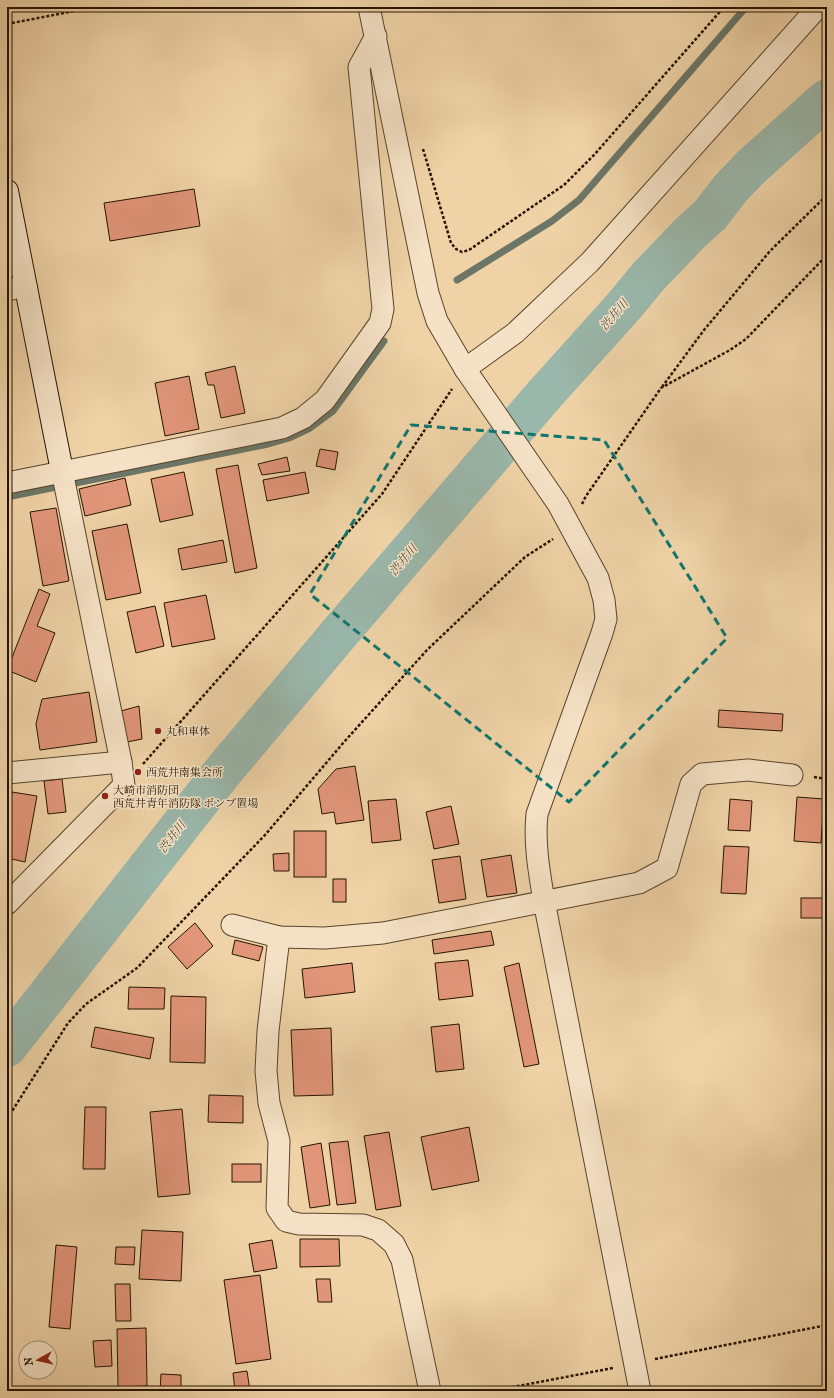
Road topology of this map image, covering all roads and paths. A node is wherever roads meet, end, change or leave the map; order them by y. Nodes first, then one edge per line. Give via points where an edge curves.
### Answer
1 (95, 7) edge
2 (369, 7) edge
3 (724, 7) edge
4 (818, 7) edge
5 (7, 24) edge
6 (376, 36) junction
7 (421, 146) dead end
8 (7, 191) edge
9 (827, 195) edge
10 (827, 255) edge
11 (17, 288) edge
12 (465, 369) junction
13 (661, 388) junction
14 (64, 480) junction
15 (7, 483) edge
16 (570, 527) junction
17 (121, 762) junction
18 (7, 773) edge
19 (792, 775) dead end
20 (124, 785) junction
21 (544, 901) junction
22 (7, 904) edge
23 (232, 925) dead end
24 (279, 937) junction
25 (7, 1119) edge
26 (827, 1324) edge
27 (635, 1363) junction
28 (430, 1391) edge
29 (492, 1391) edge
30 (640, 1391) edge

1 - 5 path
2 - 6 street
3 - 7 path via 594,156 564,185 469,250 462,252 456,249 452,242
4 - 12 street via 590,262 515,333
6 - 12 street via 428,293 437,321
6 - 14 street via 359,68 383,309 380,323 325,400 303,418 282,428
8 - 11 street
9 - 13 path via 770,251 704,330
10 - 13 path via 746,339
11 - 14 street
12 - 16 street via 558,504
12 - 20 path via 382,494
13 - 16 path via 586,496
14 - 15 street
14 - 17 street
16 - 21 street via 598,578 606,619 537,814 536,854
16 - 25 path via 525,557 427,650 265,835 137,968 86,1004 68,1023
17 - 18 street
17 - 20 street
19 - 21 street via 748,770 702,774 691,784 668,868 639,883
20 - 22 street
21 - 24 street via 383,933 325,938
21 - 27 street
23 - 24 street
24 - 28 street via 266,1071 269,1103 279,1141 277,1208 286,1221 299,1224 363,1225 378,1230 394,1244 402,1260
26 - 27 path
27 - 29 path
27 - 30 street

